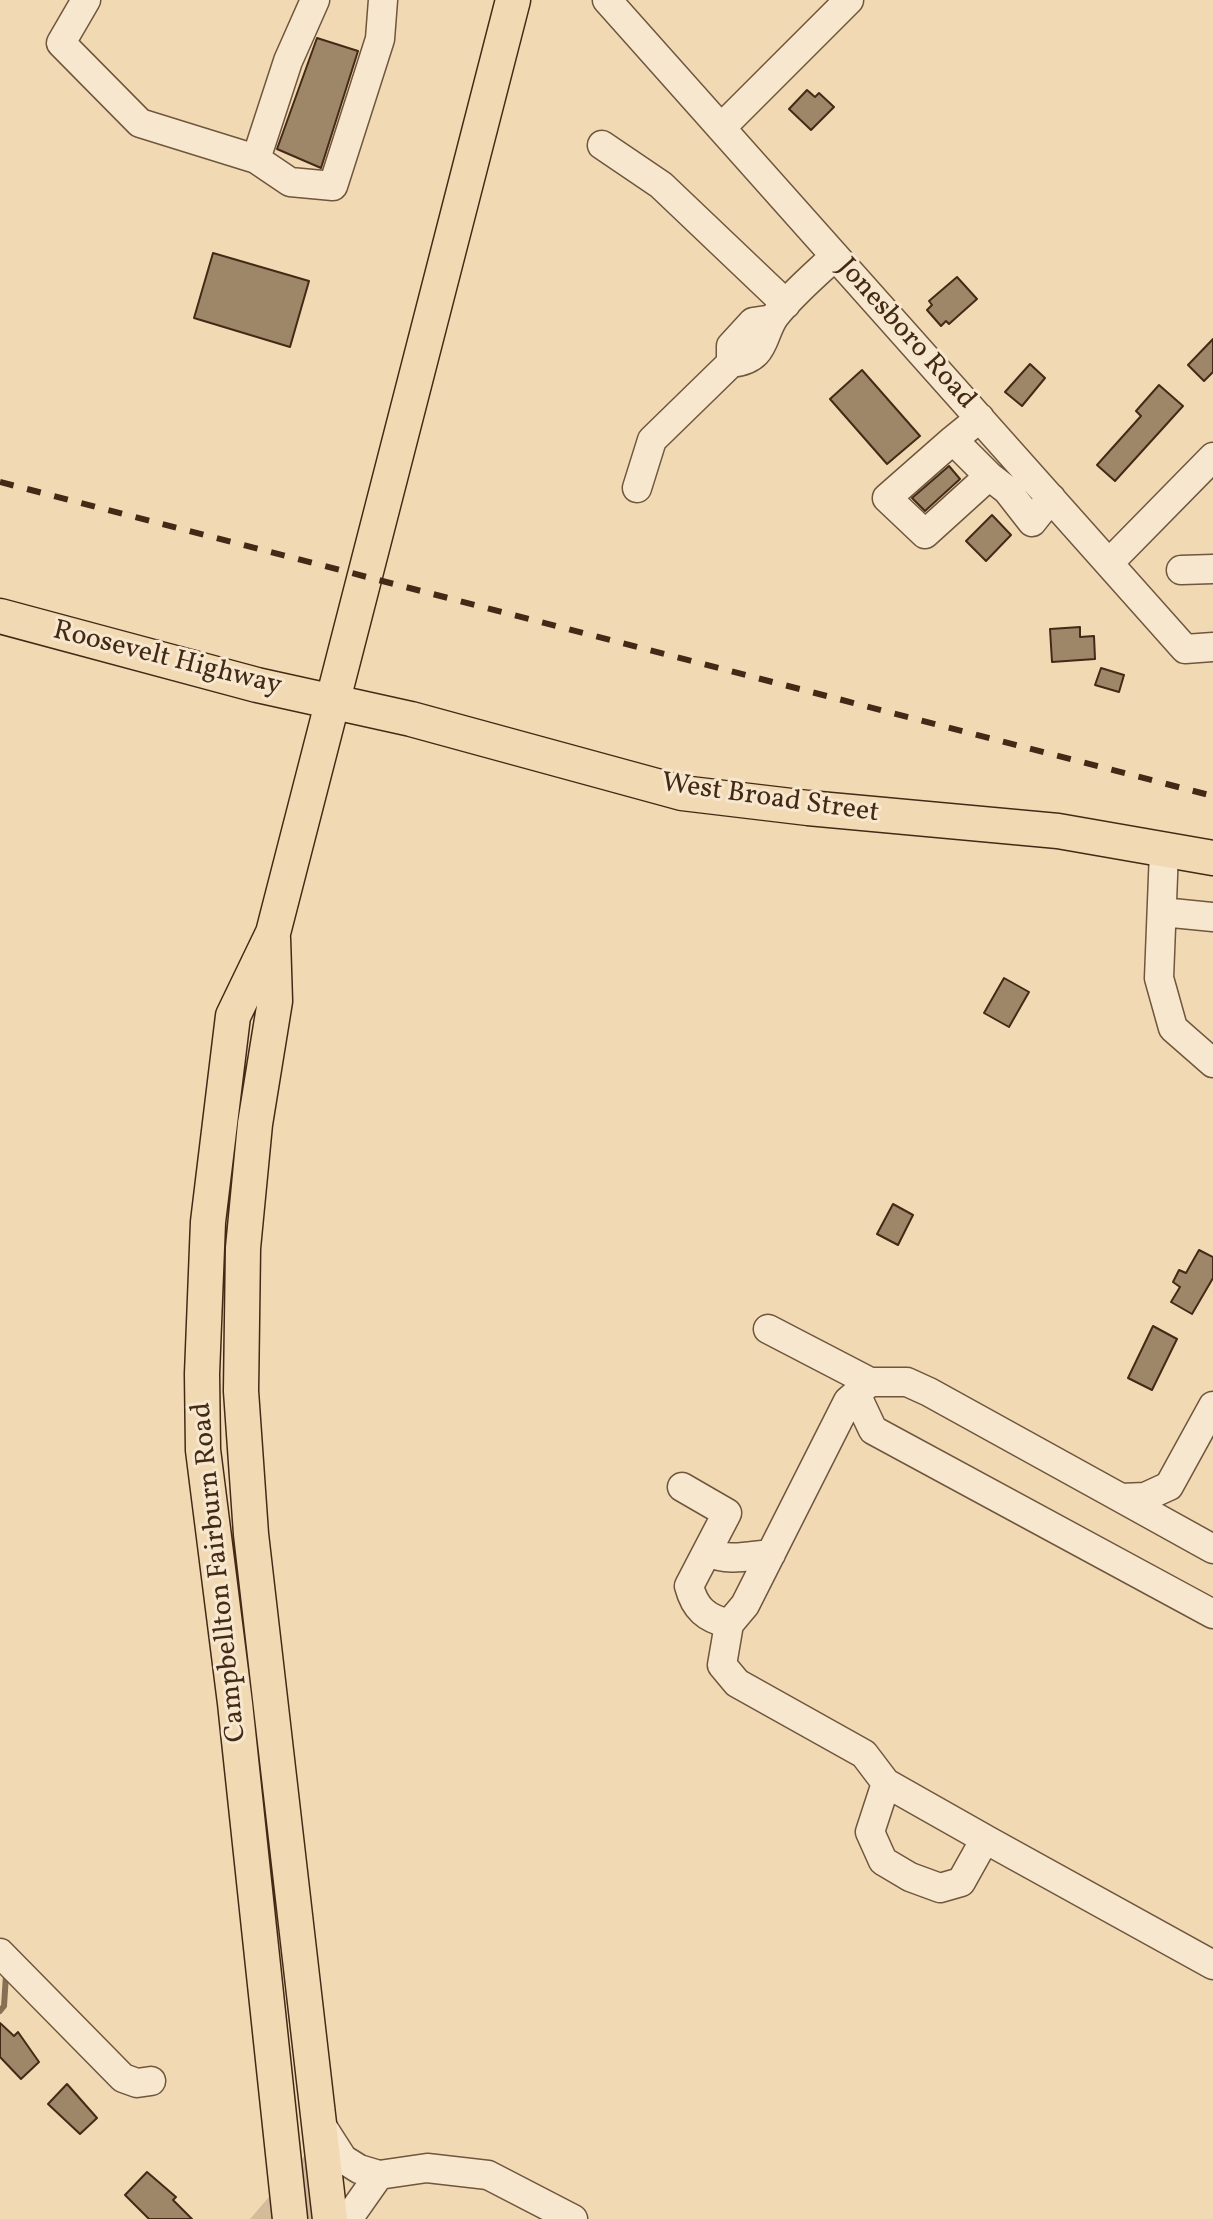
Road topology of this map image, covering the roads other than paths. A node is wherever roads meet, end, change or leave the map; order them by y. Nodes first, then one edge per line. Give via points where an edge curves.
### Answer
1 (86, 0) edge
2 (315, 0) edge
3 (383, 0) edge
4 (513, 0) edge
5 (607, 0) edge
6 (849, 0) edge
7 (721, 128) junction
8 (602, 145) dead end
9 (256, 159) junction
10 (835, 256) junction
11 (780, 311) junction
12 (980, 418) junction
13 (953, 440) junction
14 (1213, 457) edge
15 (989, 476) junction
16 (637, 488) dead end
17 (1051, 498) junction
18 (1109, 563) junction
19 (1213, 569) edge
20 (1181, 570) dead end
21 (0, 616) edge
22 (1213, 647) edge
23 (335, 701) junction
24 (1164, 851) junction
25 (1213, 858) edge
26 (1162, 912) junction
27 (1213, 917) edge
28 (273, 933) junction
29 (1213, 1063) edge
30 (768, 1329) dead end
31 (863, 1388) junction
32 (1213, 1406) edge
33 (873, 1430) junction
34 (828, 1444) junction
35 (1169, 1486) junction
36 (682, 1487) dead end
37 (1121, 1498) junction
38 (1202, 1543) edge
39 (707, 1552) junction
40 (771, 1554) junction
41 (1213, 1614) edge
42 (729, 1624) junction
43 (886, 1783) junction
44 (985, 1839) junction
45 (0, 1953) edge
46 (1213, 1965) edge
47 (151, 2081) dead end
48 (319, 2123) junction
49 (379, 2175) junction
50 (290, 2219) edge
51 (330, 2219) edge
52 (348, 2219) edge
53 (573, 2219) edge

1 - 9 street via 61,43 140,123
2 - 9 street via 288,61
3 - 9 street via 380,39 333,186 290,182
4 - 23 main road, Campbellton Fairburn Road
5 - 7 street, Jonesboro Road
6 - 7 street
7 - 10 street, Jonesboro Road
8 - 11 street via 661,185
10 - 11 street
10 - 12 street, Jonesboro Road
11 - 16 street via 753,322 731,346 731,363 652,440
12 - 13 street
12 - 17 street, Jonesboro Road
13 - 15 street
13 - 15 street via 887,498 925,534
14 - 18 street
15 - 17 street via 1032,522
17 - 18 street, Jonesboro Road
18 - 22 street, Jonesboro Road via 1185,649
19 - 20 street
21 - 23 main road, Roosevelt Highway
23 - 24 main road, West Broad Street via 682,793 1058,831
23 - 28 main road, Campbellton Fairburn Road
24 - 25 main road, West Broad Street
24 - 26 street
26 - 27 street
26 - 29 street via 1159,978 1173,1028
28 - 48 main road, Campbellton Fairburn Road via 275,1001 255,1124 243,1248 241,1391 251,1534
28 - 50 main road, Campbellton Fairburn Road via 233,1016 223,1081 206,1252 202,1419
30 - 31 street
31 - 33 street
31 - 34 street via 848,1401
31 - 37 street via 907,1382
32 - 35 street
33 - 34 street
33 - 41 street
34 - 40 street
35 - 37 street via 1145,1497
35 - 38 street via 1176,1519
36 - 39 street via 727,1513
37 - 38 street
39 - 40 street via 740,1560
39 - 42 street via 689,1586 694,1604 710,1619
40 - 42 street
42 - 43 street via 722,1665 737,1683 864,1754
43 - 44 street
43 - 44 street via 870,1832 883,1861 910,1877 940,1888 961,1882
44 - 46 street
45 - 47 street via 123,2078
48 - 49 street via 343,2159
48 - 51 main road, Campbellton Fairburn Road
49 - 52 street
49 - 53 street via 427,2168 488,2175

